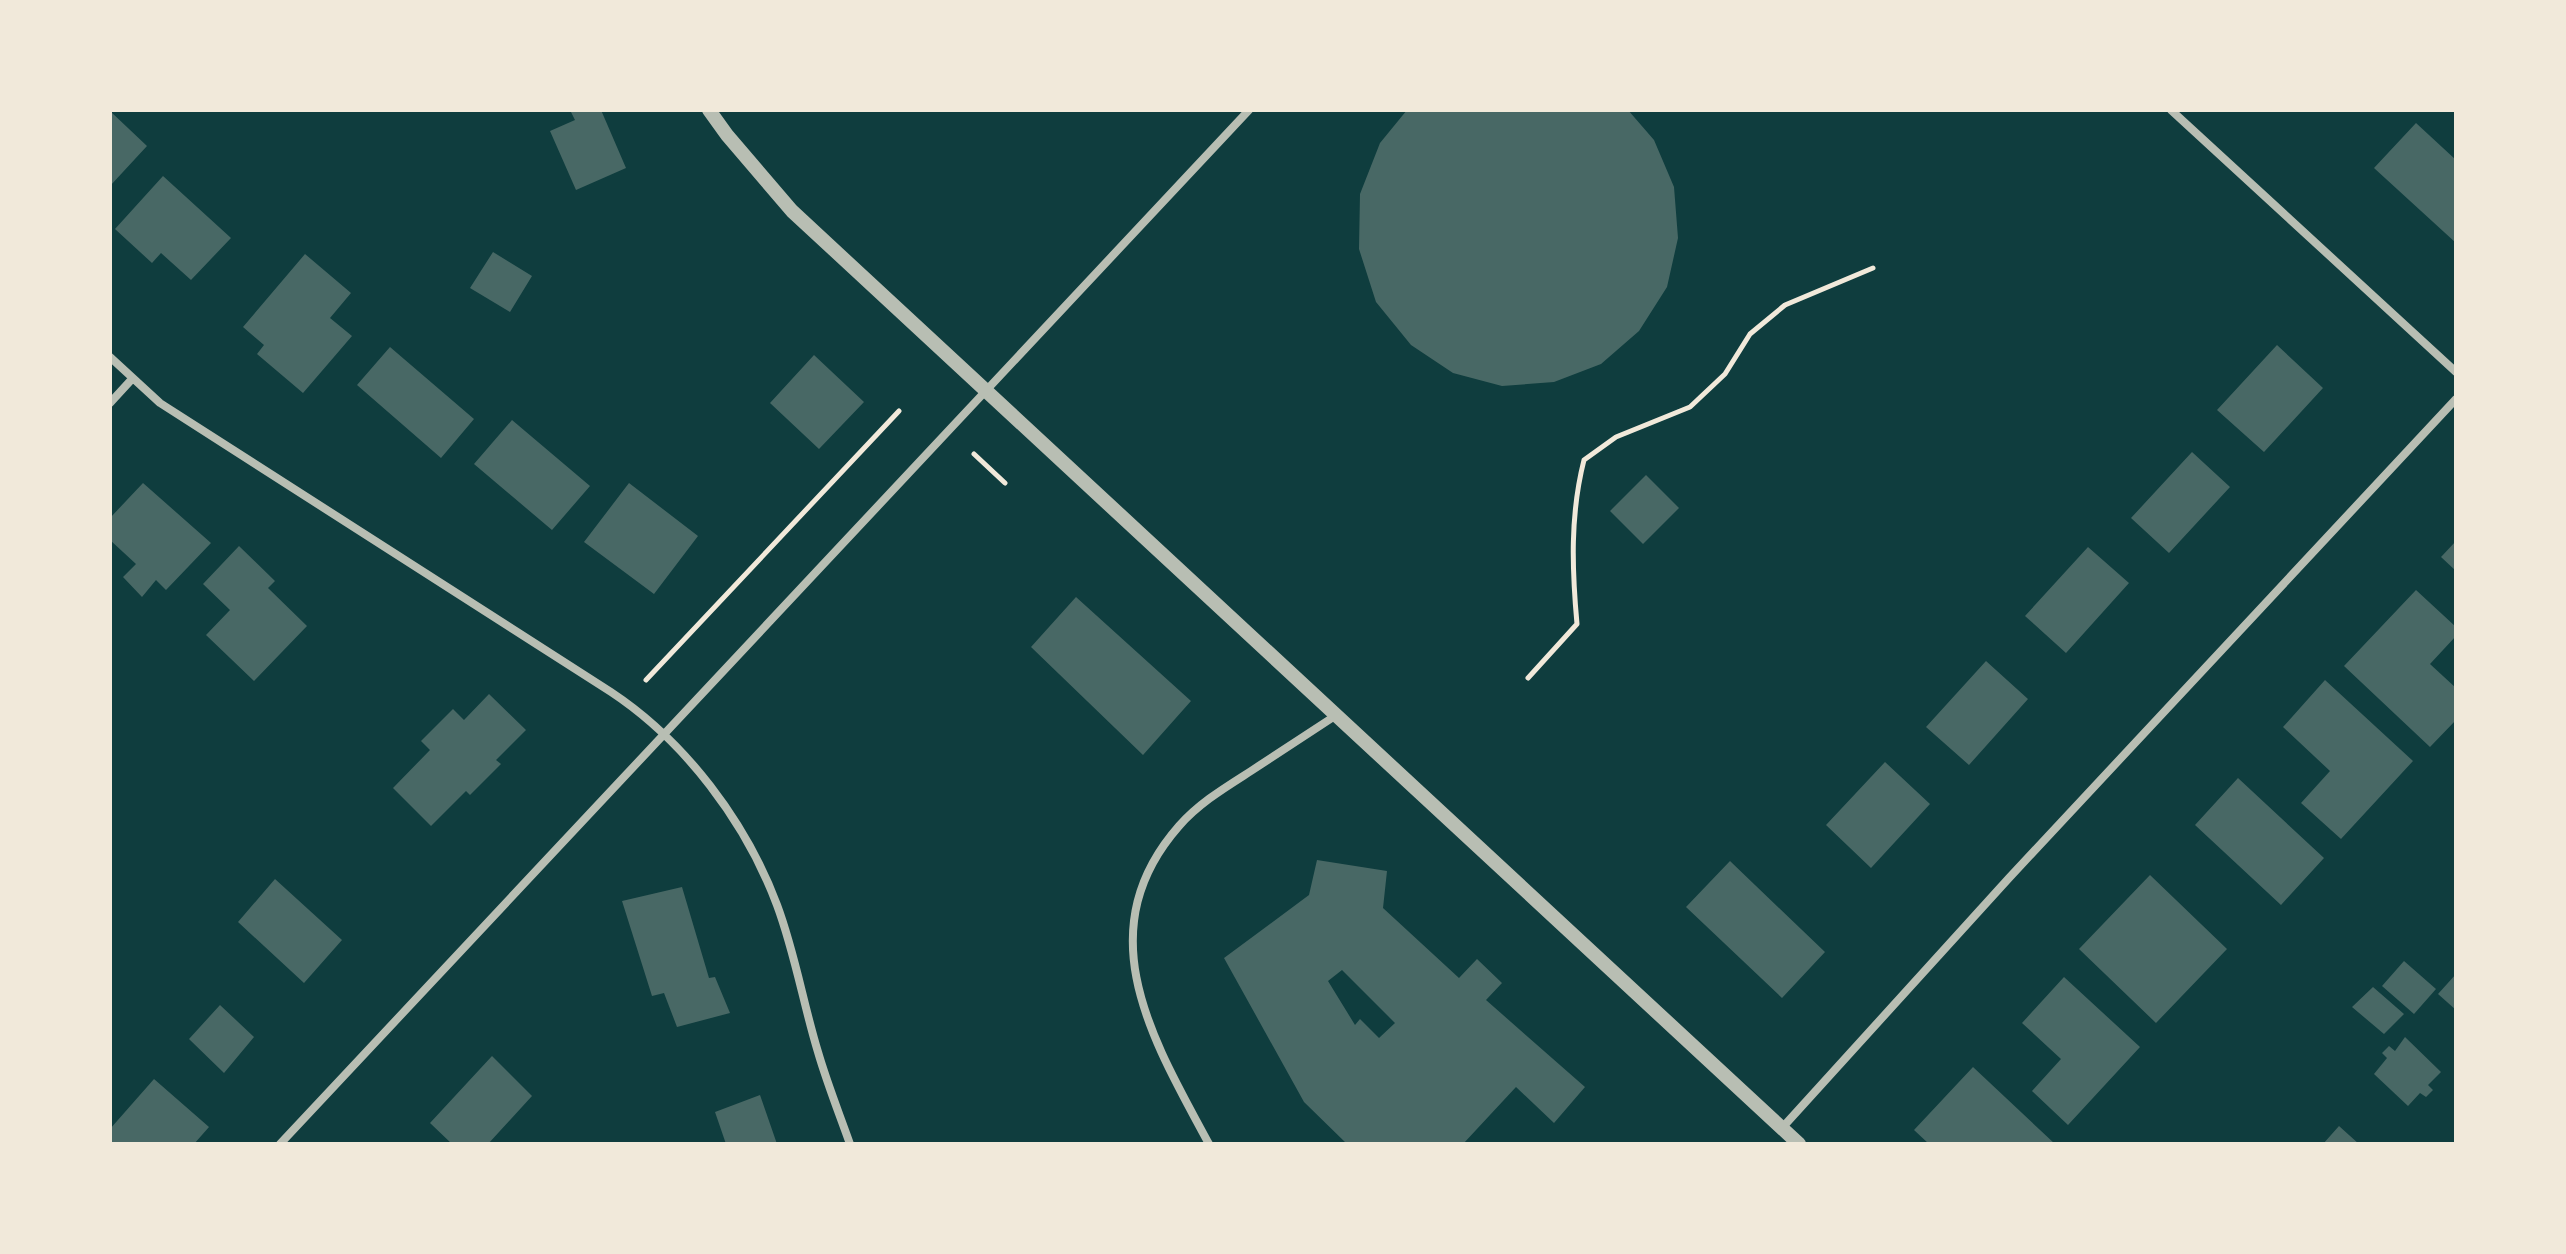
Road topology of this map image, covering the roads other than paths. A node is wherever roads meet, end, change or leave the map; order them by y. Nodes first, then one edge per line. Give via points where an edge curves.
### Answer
1 (709, 110) edge
2 (1249, 110) edge
3 (2171, 110) edge
4 (110, 357) edge
5 (2456, 372) edge
6 (132, 379) junction
7 (986, 389) junction
8 (2456, 399) edge
9 (110, 403) edge
10 (1338, 714) junction
11 (664, 732) junction
12 (1782, 1128) junction
13 (280, 1144) edge
14 (850, 1144) edge
15 (1209, 1144) edge
16 (1799, 1144) edge

1 - 7 street via 792,211
2 - 7 street
3 - 5 street
4 - 6 street
6 - 9 street
6 - 11 street via 160,403 626,701
7 - 10 street
7 - 11 street
8 - 12 street
10 - 12 street
10 - 15 street via 1217,793 1179,826 1148,871 1136,902 1132,955 1141,1000 1171,1074
11 - 13 street
11 - 14 street via 713,790 752,850 790,946
12 - 16 street

